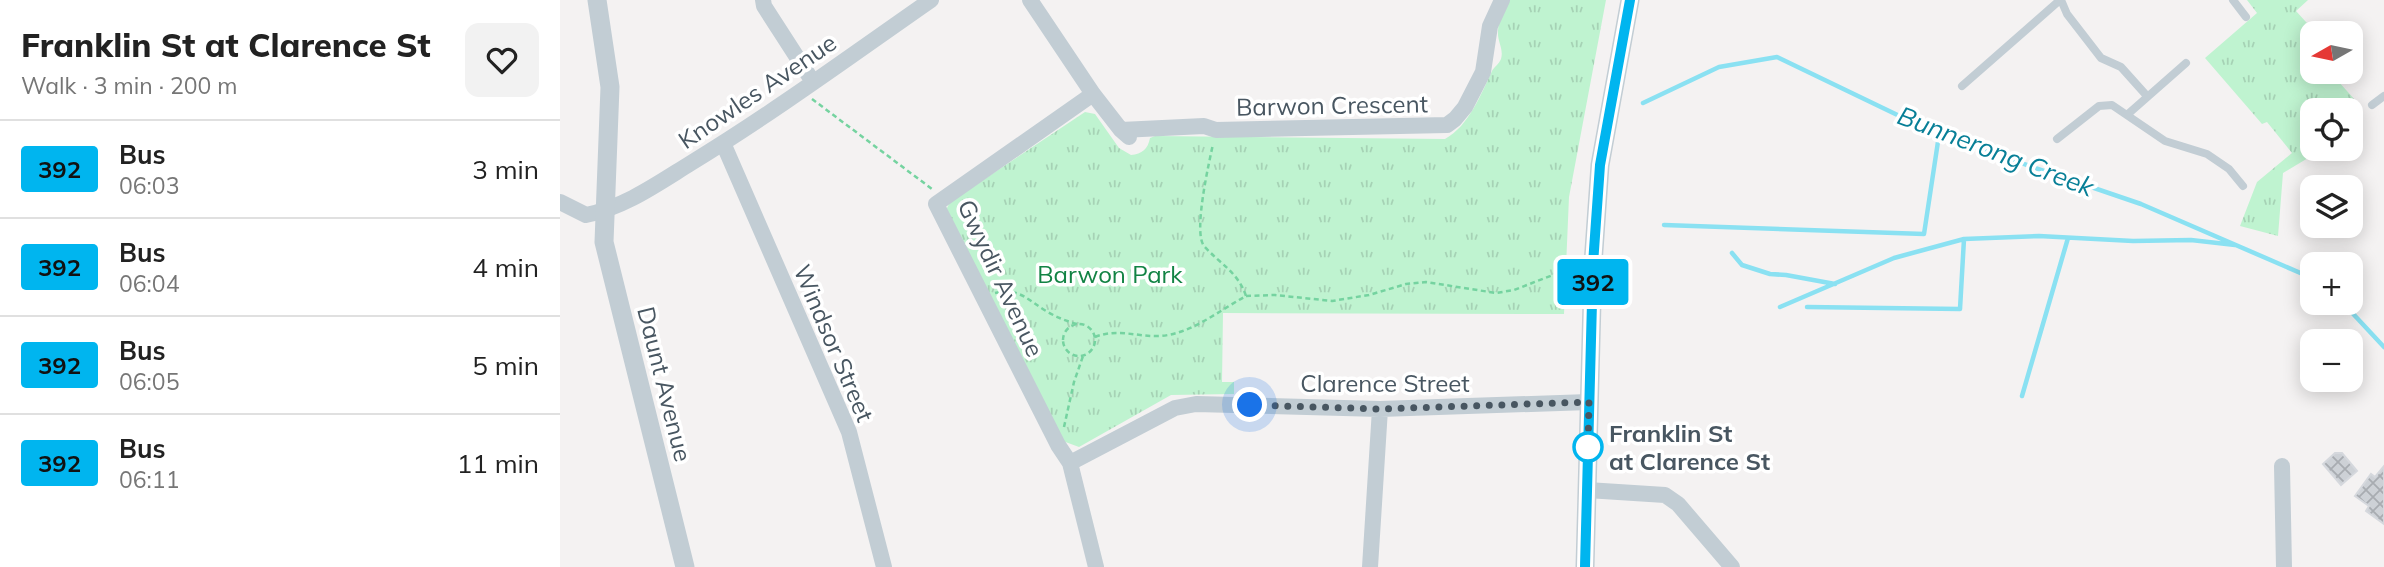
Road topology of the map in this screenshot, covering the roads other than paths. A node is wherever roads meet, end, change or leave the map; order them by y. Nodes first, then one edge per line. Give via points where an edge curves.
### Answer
1 (597, 0) edge
2 (763, 0) edge
3 (931, 0) edge
4 (1030, 0) edge
5 (1502, 0) edge
6 (1630, 0) edge
7 (2060, 0) edge
8 (2233, 0) edge
9 (2246, 17) dead end
10 (2186, 63) dead end
11 (807, 86) junction
12 (1962, 86) dead end
13 (1093, 94) junction
14 (2147, 96) junction
15 (2384, 96) edge
16 (2372, 105) dead end
17 (2127, 114) junction
18 (2057, 139) dead end
19 (723, 143) junction
20 (2243, 186) dead end
21 (560, 202) edge
22 (603, 211) junction
23 (1589, 402) junction
24 (1380, 409) junction
25 (1070, 463) junction
26 (2282, 466) dead end
27 (1587, 490) junction
28 (685, 567) edge
29 (884, 567) edge
30 (1096, 567) edge
31 (1370, 567) edge
32 (1585, 567) edge
33 (1732, 567) edge
34 (2284, 567) edge

1 - 22 street, Daunt Avenue via 610,87
2 - 11 street
3 - 11 street, Knowles Avenue
4 - 13 street, Barwon Crescent
5 - 13 street, Barwon Crescent via 1490,26 1483,72 1465,107 1447,125 1204,127 1126,134
6 - 23 street via 1600,165
7 - 12 lane
7 - 14 lane via 2101,58 2120,67
8 - 9 lane
10 - 14 lane
11 - 19 street, Knowles Avenue
13 - 25 street, Gwydir Avenue via 936,204
14 - 17 lane
15 - 16 lane
17 - 18 lane via 2112,105 2099,106
17 - 20 lane via 2165,141 2207,154
19 - 22 street, Knowles Avenue via 628,202
19 - 29 street, Windsor Street via 849,432
21 - 22 street via 586,215
22 - 28 street, Daunt Avenue via 604,242
23 - 24 street, Clarence Street
23 - 27 street
24 - 25 street, Clarence Street via 1196,404 1175,408
24 - 31 street
25 - 30 street, Gwydir Avenue
26 - 34 street
27 - 32 street
27 - 33 street via 1665,495

